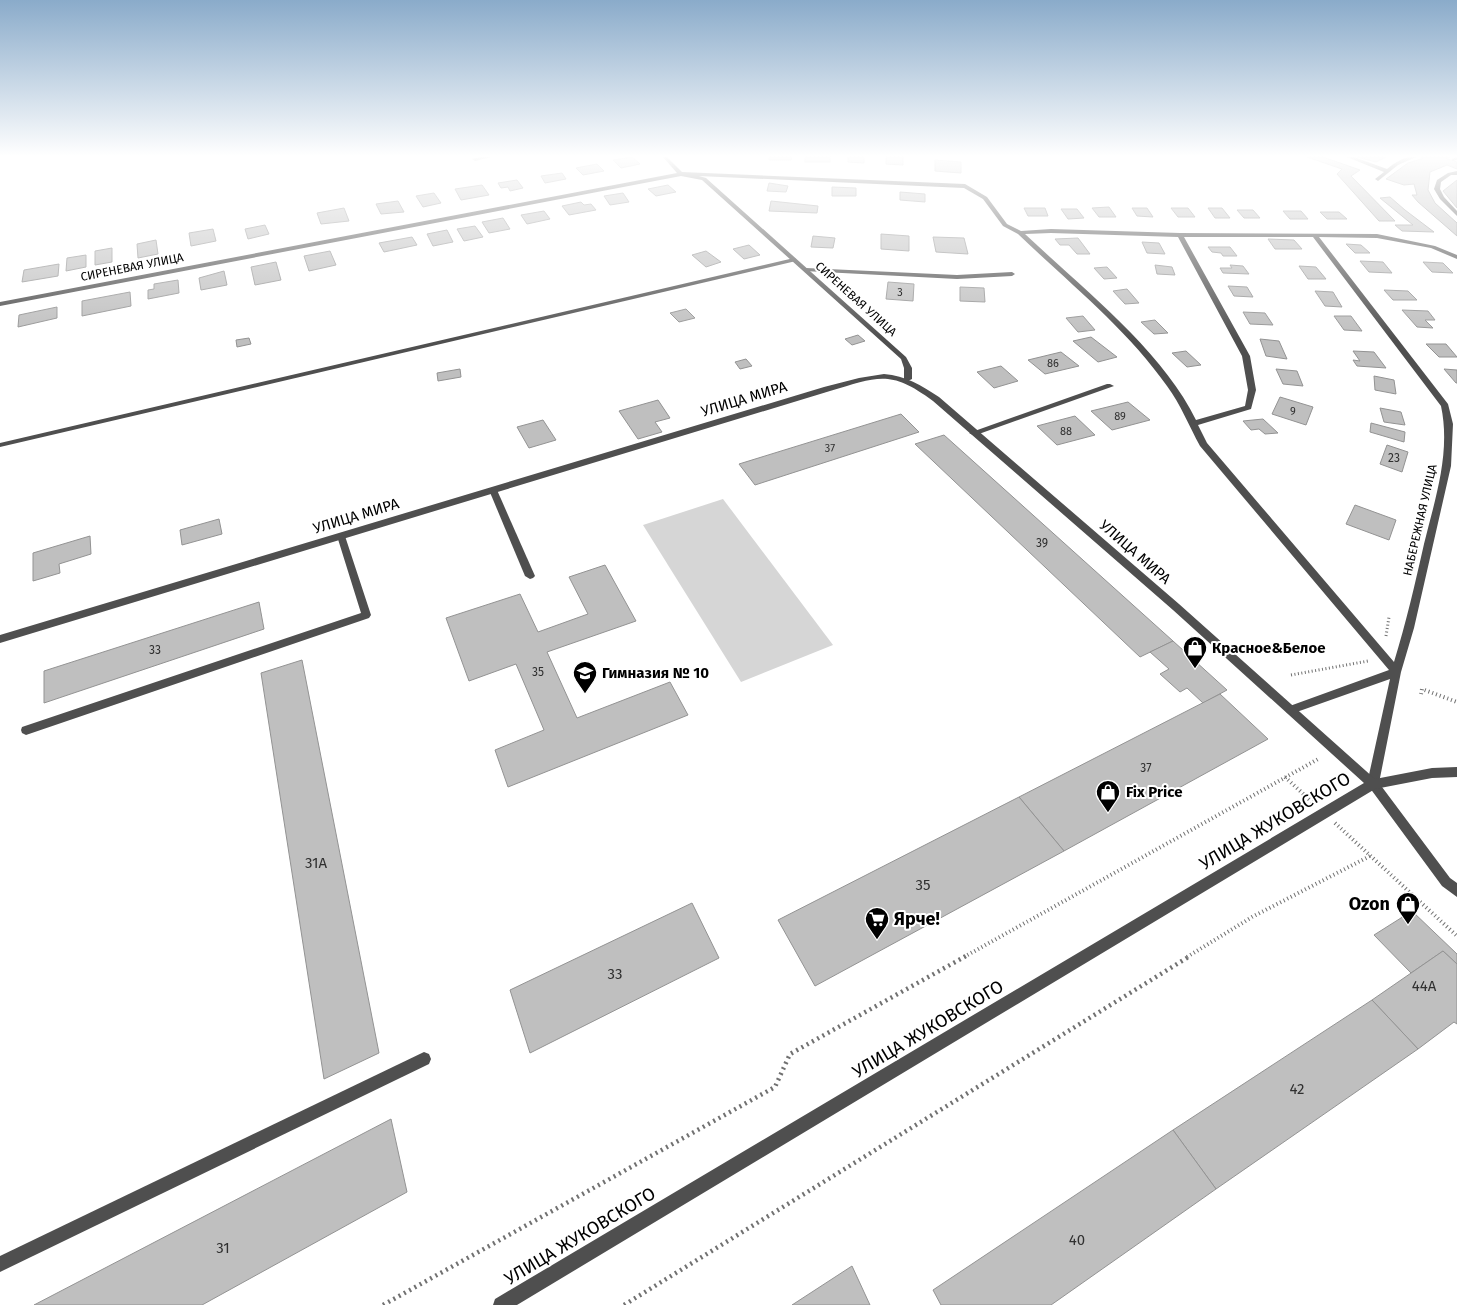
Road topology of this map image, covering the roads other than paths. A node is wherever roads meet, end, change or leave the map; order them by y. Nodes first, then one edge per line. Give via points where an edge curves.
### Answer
1 (451, 218) edge
2 (747, 218) edge
3 (1000, 218) edge
4 (1020, 233) junction
5 (1180, 235) junction
6 (1315, 236) junction
7 (1457, 257) edge
8 (794, 260) junction
9 (806, 270) junction
10 (1012, 274) dead end
11 (0, 304) edge
12 (908, 379) junction
13 (1110, 386) dead end
14 (1195, 423) junction
15 (973, 433) junction
16 (0, 445) edge
17 (493, 490) junction
18 (341, 536) junction
19 (530, 576) dead end
20 (0, 638) edge
21 (1396, 672) junction
22 (1291, 710) junction
23 (26, 730) dead end
24 (1457, 772) edge
25 (1373, 784) junction
26 (1457, 891) edge
27 (424, 1059) dead end
28 (0, 1264) edge
29 (501, 1305) edge

1 - 11 street, СИРЕНЕВАЯ УЛИЦА
2 - 8 street, СИРЕНЕВАЯ УЛИЦА
3 - 4 street, СИРЕНЕВАЯ УЛИЦА
4 - 5 street
4 - 14 street via 1150,358
5 - 6 street
5 - 14 street via 1246,356 1252,390 1248,407
6 - 7 street via 1377,236 1433,247
6 - 21 street, НАБЕРЕЖНАЯ УЛИЦА via 1445,406 1449,424 1447,466
8 - 9 street, СИРЕНЕВАЯ УЛИЦА
8 - 16 street
9 - 10 street via 957,277
9 - 12 street, СИРЕНЕВАЯ УЛИЦА via 904,358
12 - 15 street, УЛИЦА МИРА via 936,399
12 - 17 street, УЛИЦА МИРА via 894,375 873,377
13 - 15 street
14 - 21 street via 1203,444
15 - 22 street, УЛИЦА МИРА
17 - 18 street, УЛИЦА МИРА
17 - 19 street
18 - 20 street, УЛИЦА МИРА
18 - 23 street via 366,616
21 - 22 street
21 - 25 street, НАБЕРЕЖНАЯ УЛИЦА
22 - 25 street, УЛИЦА МИРА
24 - 25 street via 1432,773
25 - 26 street, УЛИЦА МИРА via 1446,882
25 - 29 street, УЛИЦА ЖУКОВСКОГО
27 - 28 street

